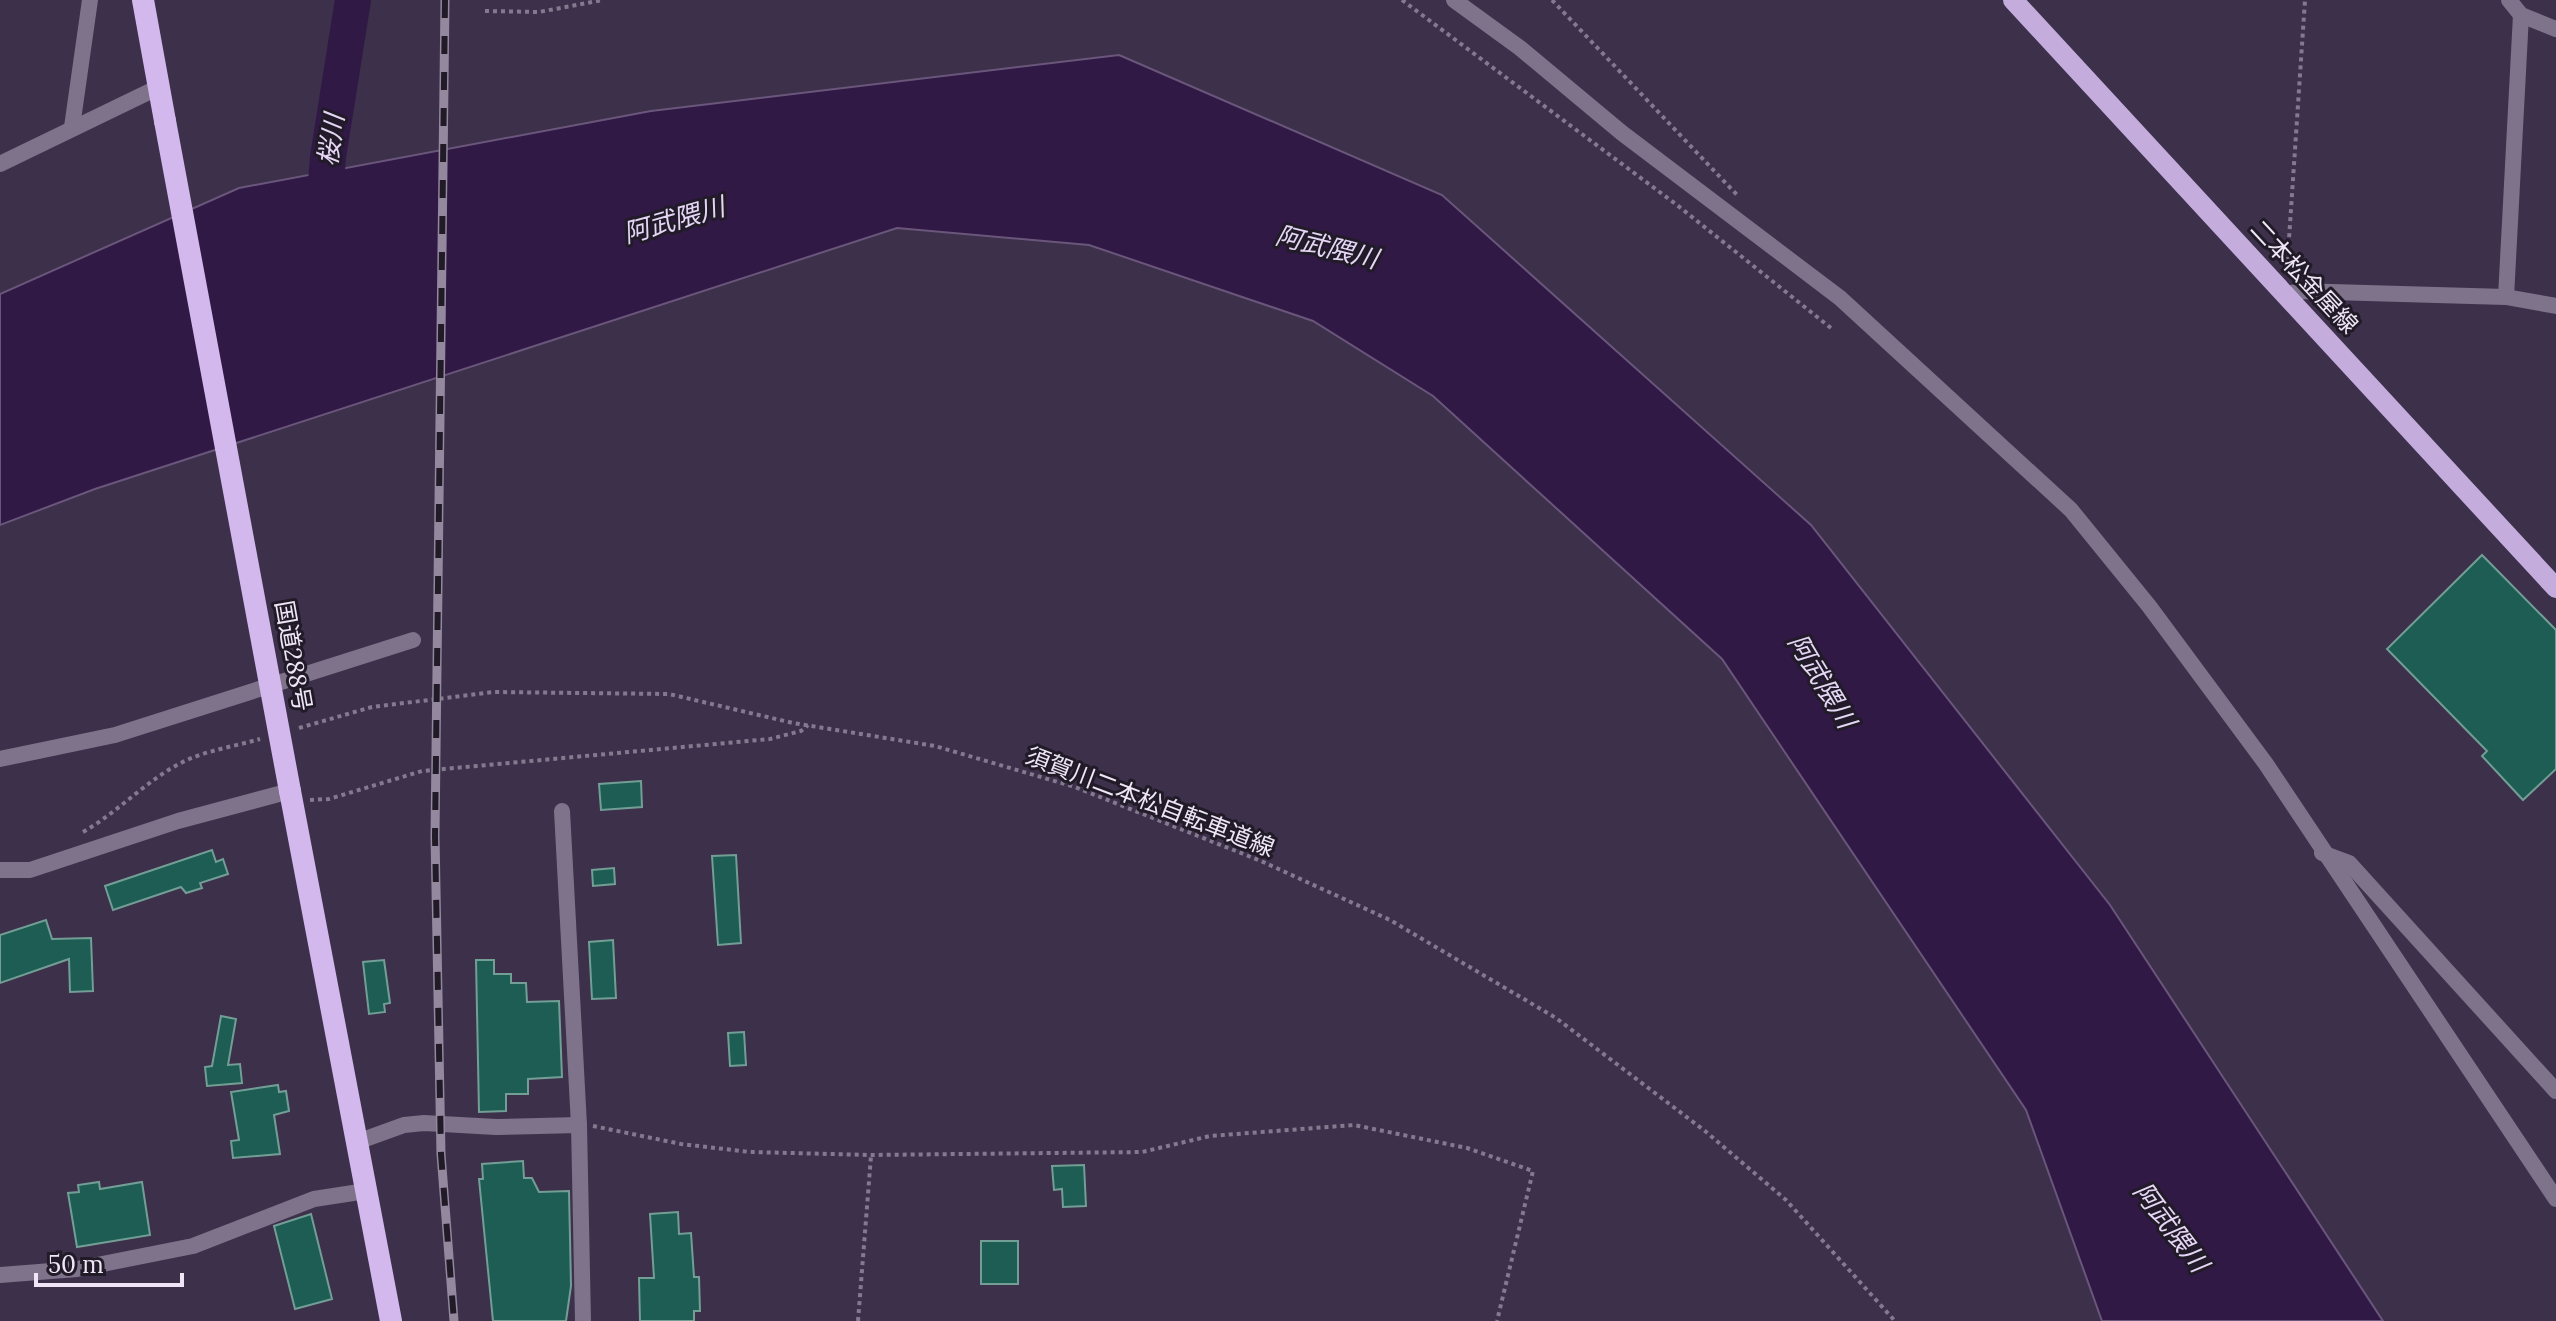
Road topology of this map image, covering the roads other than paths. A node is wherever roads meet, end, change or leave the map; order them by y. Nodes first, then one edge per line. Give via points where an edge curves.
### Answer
1 (90, 0) edge
2 (143, 0) edge
3 (1454, 0) edge
4 (2013, 0) edge
5 (2509, 0) edge
6 (2521, 15) junction
7 (2556, 29) edge
8 (159, 87) junction
9 (72, 127) junction
10 (0, 164) edge
11 (2286, 296) junction
12 (2506, 297) junction
13 (2556, 306) edge
14 (2556, 588) edge
15 (413, 640) dead end
16 (0, 759) edge
17 (291, 796) junction
18 (562, 811) dead end
19 (2322, 853) junction
20 (0, 870) edge
21 (2556, 1091) edge
22 (579, 1125) junction
23 (357, 1142) junction
24 (366, 1191) junction
25 (2556, 1199) edge
26 (0, 1275) edge
27 (391, 1321) edge
28 (583, 1321) edge

1 - 9 street
2 - 8 highway, 国道288号
3 - 19 street via 1840,298 2071,510 2237,724
4 - 11 main road, 二本松金屋線
5 - 6 street
6 - 7 street
6 - 12 street
8 - 9 street
8 - 17 highway, 国道288号, bridge
9 - 10 street
11 - 12 street via 2297,291
11 - 14 main road, 二本松金屋線
12 - 13 street
15 - 16 street via 115,735
17 - 20 street via 178,821 30,870
17 - 23 highway, 国道288号
18 - 22 street
19 - 21 street via 2349,863
19 - 25 street via 2409,974
22 - 23 street via 424,1123
22 - 28 street
23 - 24 highway, 国道288号
24 - 26 street via 314,1199 193,1246 77,1269
24 - 27 highway, 国道288号

